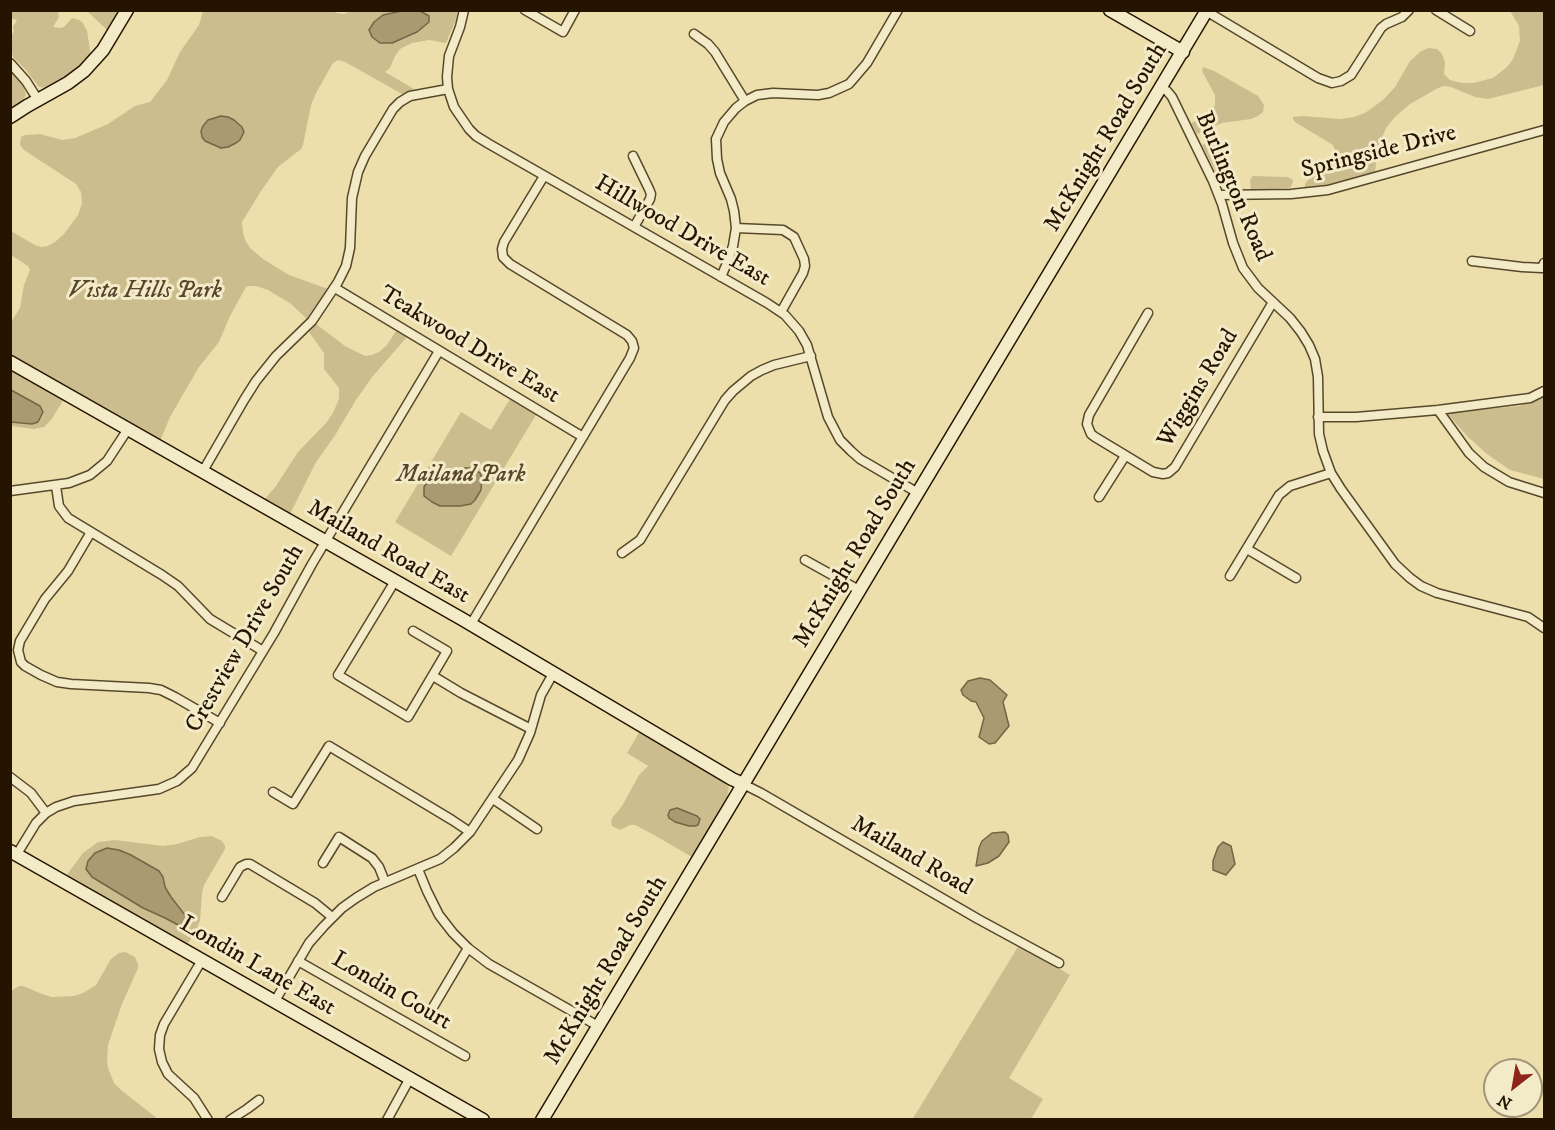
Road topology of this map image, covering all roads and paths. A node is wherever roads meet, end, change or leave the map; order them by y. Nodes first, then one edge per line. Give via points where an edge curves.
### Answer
1 (127, 10) edge
2 (464, 10) edge
3 (525, 10) edge
4 (575, 10) edge
5 (898, 10) edge
6 (1110, 10) edge
7 (1409, 10) edge
8 (1436, 10) edge
9 (1206, 11) edge
10 (1470, 31) dead end
11 (694, 34) dead end
12 (1183, 52) junction
13 (10, 63) edge
14 (1161, 87) junction
15 (448, 89) junction
16 (38, 100) junction
17 (745, 101) junction
18 (10, 117) edge
19 (1545, 130) edge
20 (633, 156) dead end
21 (544, 176) junction
22 (1219, 195) junction
23 (634, 227) junction
24 (736, 228) junction
25 (1472, 261) dead end
26 (1543, 265) edge
27 (720, 277) junction
28 (335, 288) junction
29 (1273, 303) junction
30 (780, 312) junction
31 (1148, 314) dead end
32 (439, 351) junction
33 (811, 356) junction
34 (10, 362) edge
35 (1545, 391) edge
36 (1438, 410) junction
37 (1318, 417) junction
38 (128, 429) junction
39 (583, 437) junction
40 (1125, 456) junction
41 (203, 471) junction
42 (1332, 473) junction
43 (56, 486) junction
44 (10, 491) edge
45 (918, 493) junction
46 (1545, 493) edge
47 (1099, 497) dead end
48 (91, 532) junction
49 (326, 541) junction
50 (1247, 549) junction
51 (622, 553) dead end
52 (806, 560) dead end
53 (1230, 576) dead end
54 (1296, 578) dead end
55 (395, 581) junction
56 (860, 590) junction
57 (471, 624) junction
58 (1545, 628) edge
59 (413, 631) dead end
60 (263, 651) junction
61 (554, 672) junction
62 (433, 676) junction
63 (220, 723) junction
64 (531, 729) junction
65 (10, 777) edge
66 (743, 784) junction
67 (273, 792) dead end
68 (493, 799) junction
69 (46, 813) junction
70 (537, 829) dead end
71 (470, 832) junction
72 (14, 853) edge
73 (323, 863) dead end
74 (418, 869) junction
75 (385, 882) junction
76 (222, 897) dead end
77 (332, 917) junction
78 (468, 948) junction
79 (202, 960) junction
80 (298, 962) junction
81 (1059, 963) dead end
82 (275, 1001) junction
83 (429, 1014) dead end
84 (598, 1026) junction
85 (465, 1056) dead end
86 (410, 1078) junction
87 (259, 1100) dead end
88 (208, 1119) edge
89 (230, 1119) edge
90 (387, 1119) edge
91 (483, 1119) edge
92 (542, 1119) edge

1 - 16 street via 88,68
2 - 15 street, Hillwood Drive East via 448,60
3 - 4 street via 563,32
5 - 17 street via 862,70 849,84 818,95 773,93
6 - 12 street
7 - 9 street via 1381,28 1353,74 1334,83 1324,82
8 - 10 street
9 - 12 street, McKnight Road South
11 - 17 street via 715,52
12 - 14 street, McKnight Road South
13 - 16 street
14 - 22 street, Burlington Road via 1172,97
14 - 45 street, McKnight Road South
15 - 21 street, Hillwood Drive East via 456,111 476,136
15 - 28 street via 402,100 365,156 353,191 349,254
16 - 18 street
17 - 24 street via 723,122 716,139 720,173
19 - 22 street, Springside Drive via 1328,190
20 - 23 street via 651,194
21 - 23 street, Hillwood Drive East
21 - 39 street via 503,244 505,260 626,334 634,344 634,352
22 - 29 street, Burlington Road via 1240,262
23 - 27 street, Hillwood Drive East
24 - 27 street via 728,263
24 - 30 street via 783,230 794,237 805,266
25 - 26 street via 1522,267
27 - 30 street, Hillwood Drive East
28 - 32 street, Teakwood Drive East
28 - 41 street via 312,321 256,381
29 - 37 street, Burlington Road via 1301,332 1315,359
29 - 40 street, Wiggins Road via 1172,470 1158,474
30 - 33 street, Hillwood Drive East via 801,333
31 - 40 street via 1087,419 1091,434
32 - 39 street, Teakwood Drive East
32 - 49 street, Crestview Drive South
33 - 45 street, Hillwood Drive East via 838,438 860,459
33 - 51 street via 762,370 733,391 640,540
34 - 38 street, Mailand Road East
35 - 36 street via 1530,398
36 - 37 street
36 - 46 street via 1484,467 1509,482
37 - 42 street, Burlington Road via 1323,452
38 - 41 street, Mailand Road East
38 - 43 street via 98,470
39 - 57 street
40 - 47 street, Wiggins Road
41 - 49 street, Mailand Road East
42 - 50 street via 1284,491
42 - 58 street, Burlington Road via 1395,564 1410,578 1437,593 1528,617
43 - 44 street
43 - 48 street via 64,513
45 - 56 street, McKnight Road South
48 - 60 street via 162,574 210,619
48 - 63 street via 19,642 20,661 57,682 161,690
49 - 55 street, Mailand Road East
49 - 60 street, Crestview Drive South
50 - 53 street
50 - 54 street
52 - 56 street
55 - 57 street, Mailand Road East
55 - 62 street via 338,675 408,717
56 - 66 street, McKnight Road South
57 - 61 street, Mailand Road East
59 - 62 street via 447,651
60 - 63 street, Crestview Drive South
61 - 64 street
61 - 66 street, Mailand Road East
62 - 64 street
63 - 69 street, Crestview Drive South via 192,768 169,786 74,801
64 - 68 street via 518,760
65 - 69 street via 31,793
66 - 81 street, Mailand Road
66 - 84 street, McKnight Road South
67 - 71 street via 293,804 329,746
68 - 70 street
68 - 71 street
69 - 72 street, Crestview Drive South
71 - 74 street via 450,852
72 - 79 street, Londin Lane East
73 - 75 street via 339,837 372,858
74 - 75 street
74 - 78 street via 439,915
75 - 77 street
76 - 77 street via 240,867 250,864 318,904
77 - 80 street
78 - 83 street
78 - 84 street
79 - 82 street, Londin Lane East
79 - 88 street via 164,1024 159,1049 168,1074 194,1098
80 - 82 street
80 - 85 street, Londin Court
82 - 86 street, Londin Lane East
84 - 92 street, McKnight Road South
86 - 90 street
86 - 91 street, Londin Lane East
87 - 89 street

